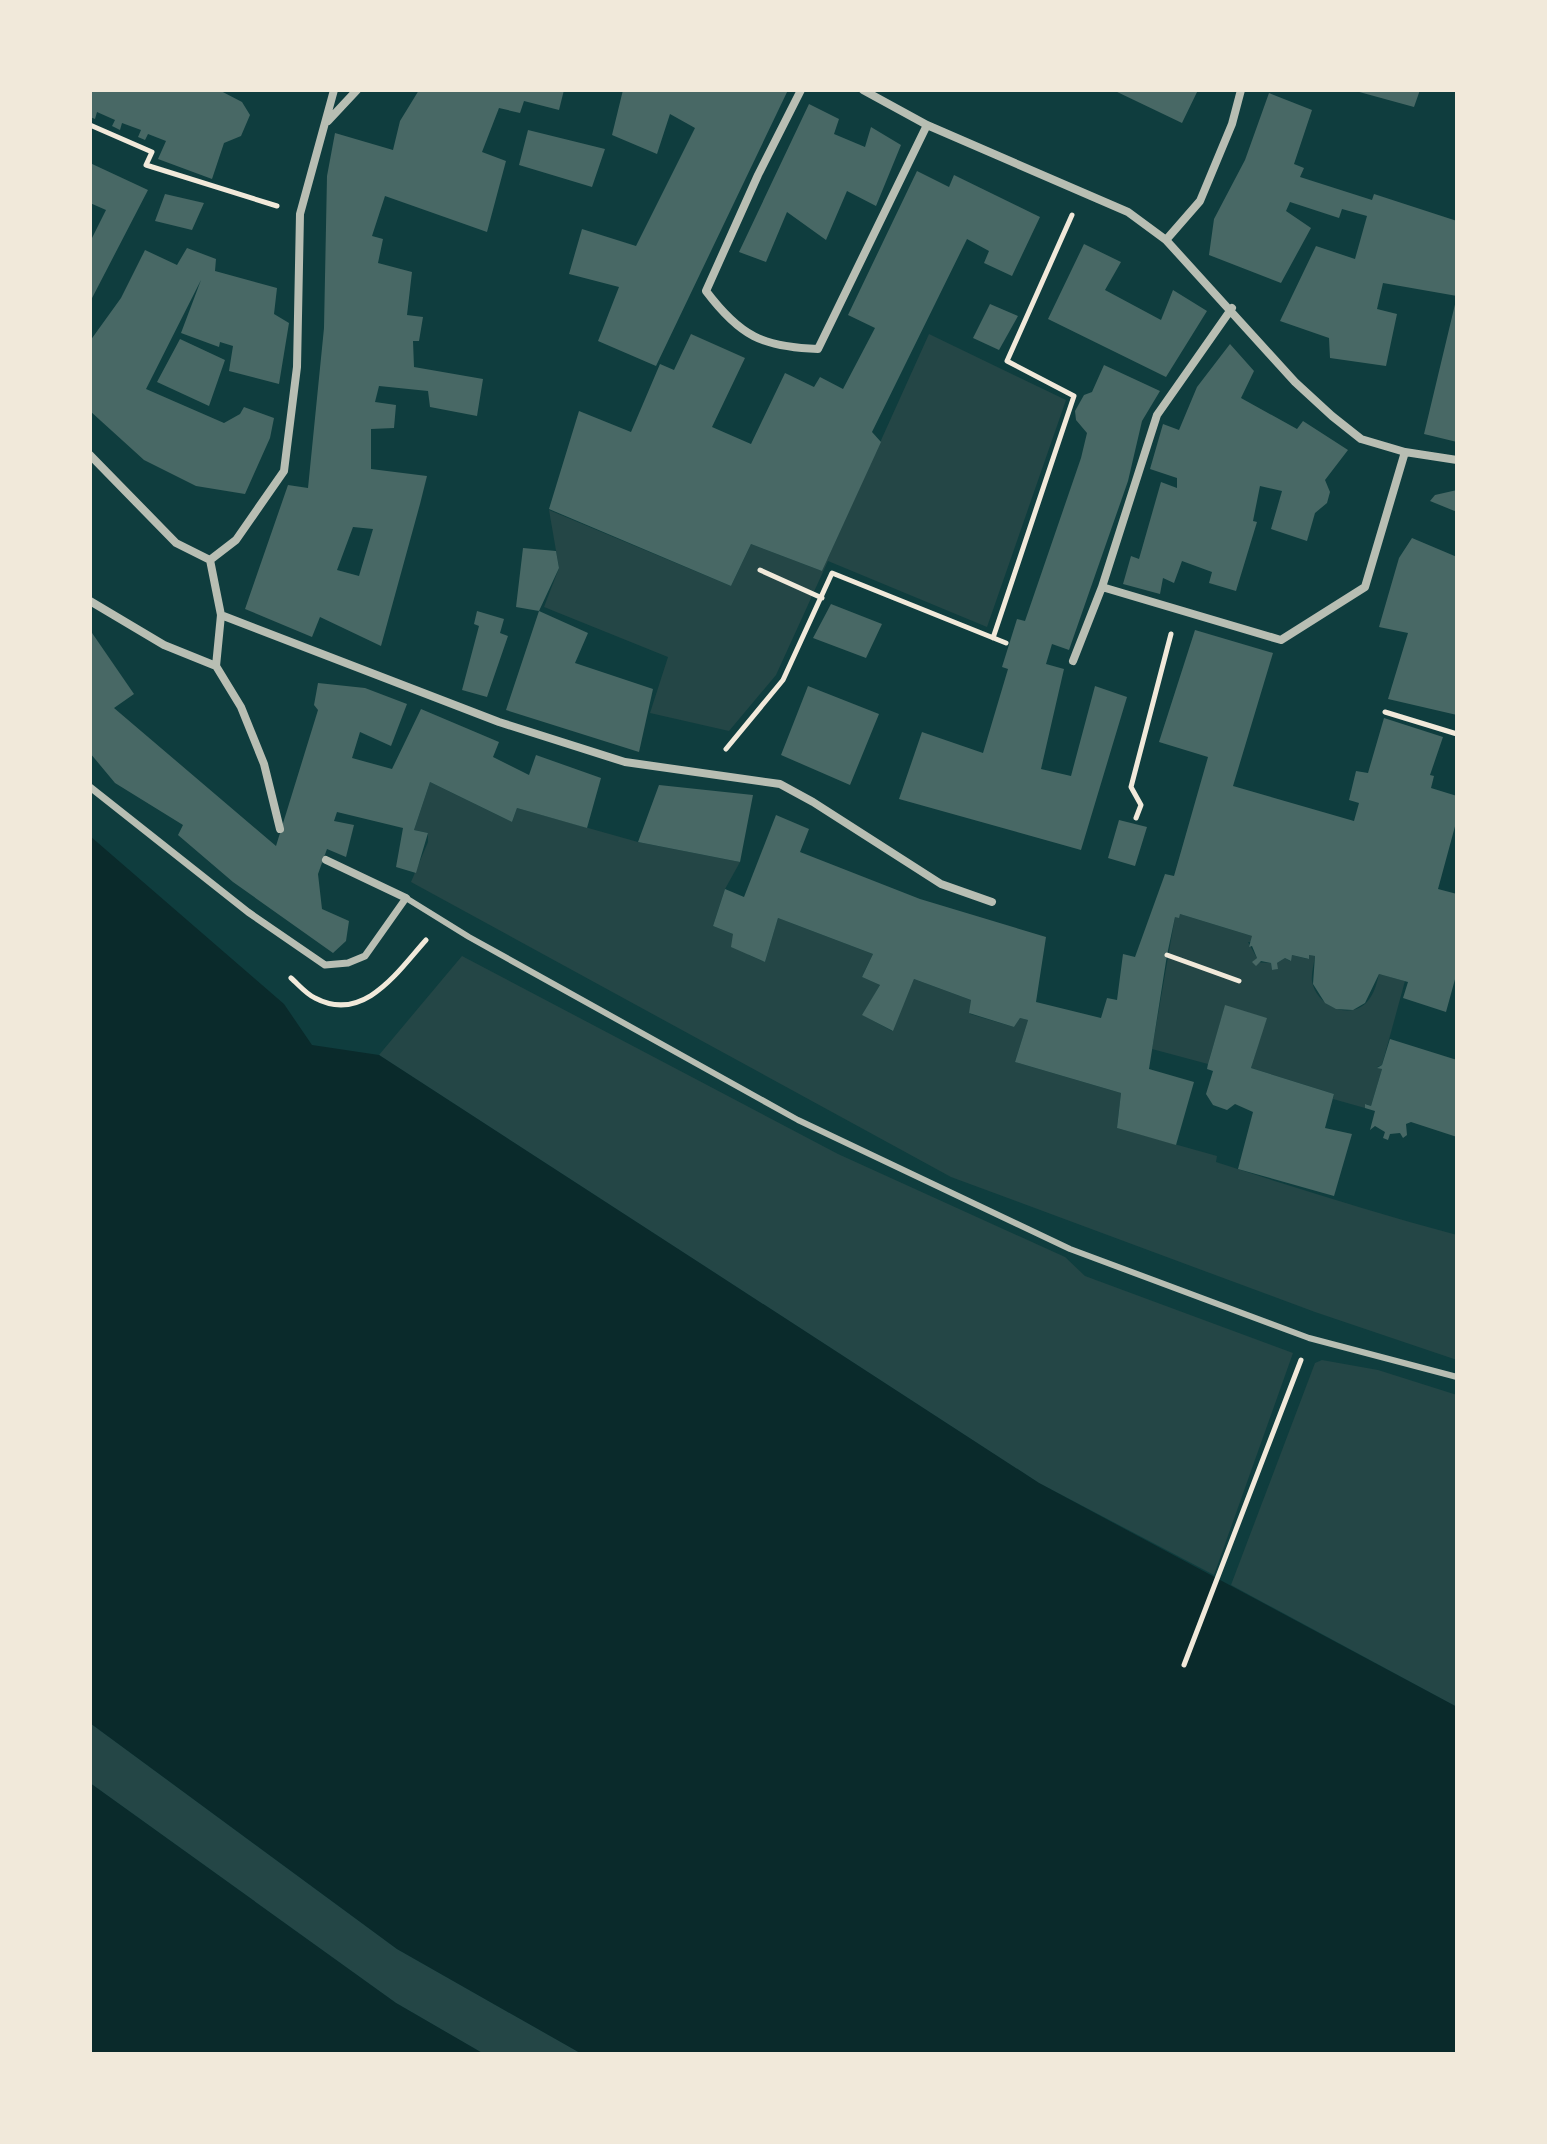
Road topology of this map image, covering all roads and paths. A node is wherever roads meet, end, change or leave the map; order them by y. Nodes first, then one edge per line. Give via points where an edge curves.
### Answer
1 (334, 90) edge
2 (357, 90) edge
3 (801, 90) edge
4 (863, 90) edge
5 (1241, 90) edge
6 (327, 121) junction
7 (90, 125) edge
8 (927, 125) junction
9 (1082, 192) junction
10 (300, 214) junction
11 (1166, 240) junction
12 (1232, 308) junction
13 (1405, 452) junction
14 (90, 455) edge
15 (1457, 460) edge
16 (210, 560) junction
17 (760, 570) dead end
18 (1102, 587) junction
19 (822, 598) junction
20 (90, 601) edge
21 (1177, 609) junction
22 (221, 615) junction
23 (993, 638) junction
24 (1006, 643) dead end
25 (1073, 661) dead end
26 (216, 666) junction
27 (1385, 712) dead end
28 (1457, 734) edge
29 (704, 773) junction
30 (90, 787) edge
31 (1136, 818) dead end
32 (280, 829) dead end
33 (326, 860) dead end
34 (406, 898) junction
35 (992, 902) dead end
36 (1167, 955) dead end
37 (1239, 981) dead end
38 (1309, 1338) junction
39 (1457, 1377) edge
40 (1184, 1665) dead end

1 - 6 street
2 - 6 street
3 - 8 street via 706,291 726,317 757,341 818,349
4 - 8 street
5 - 11 street via 1200,201
6 - 10 street
7 - 10 path via 152,152 146,165
8 - 9 street
9 - 11 street via 1128,212
9 - 23 path via 1007,361 1074,396
10 - 16 street via 297,367 284,471 236,540
11 - 12 street
12 - 13 street via 1295,382 1332,416 1361,439
12 - 18 street via 1157,415
13 - 15 street
13 - 21 street via 1365,587 1281,640
14 - 16 street via 176,543
16 - 22 street
17 - 19 path
18 - 21 street
18 - 25 street
19 - 23 path via 832,573
19 - 29 path via 783,680
20 - 26 street via 164,645
21 - 31 path via 1131,787 1141,805
22 - 26 street
22 - 29 street via 513,726 625,762
23 - 24 path
26 - 32 street via 241,707 264,764
27 - 28 path
29 - 35 street via 780,784 941,884
30 - 34 street via 285,940 325,965 365,956
33 - 34 street
34 - 38 lane via 798,1120 1070,1249
36 - 37 path
38 - 39 lane
38 - 40 path

